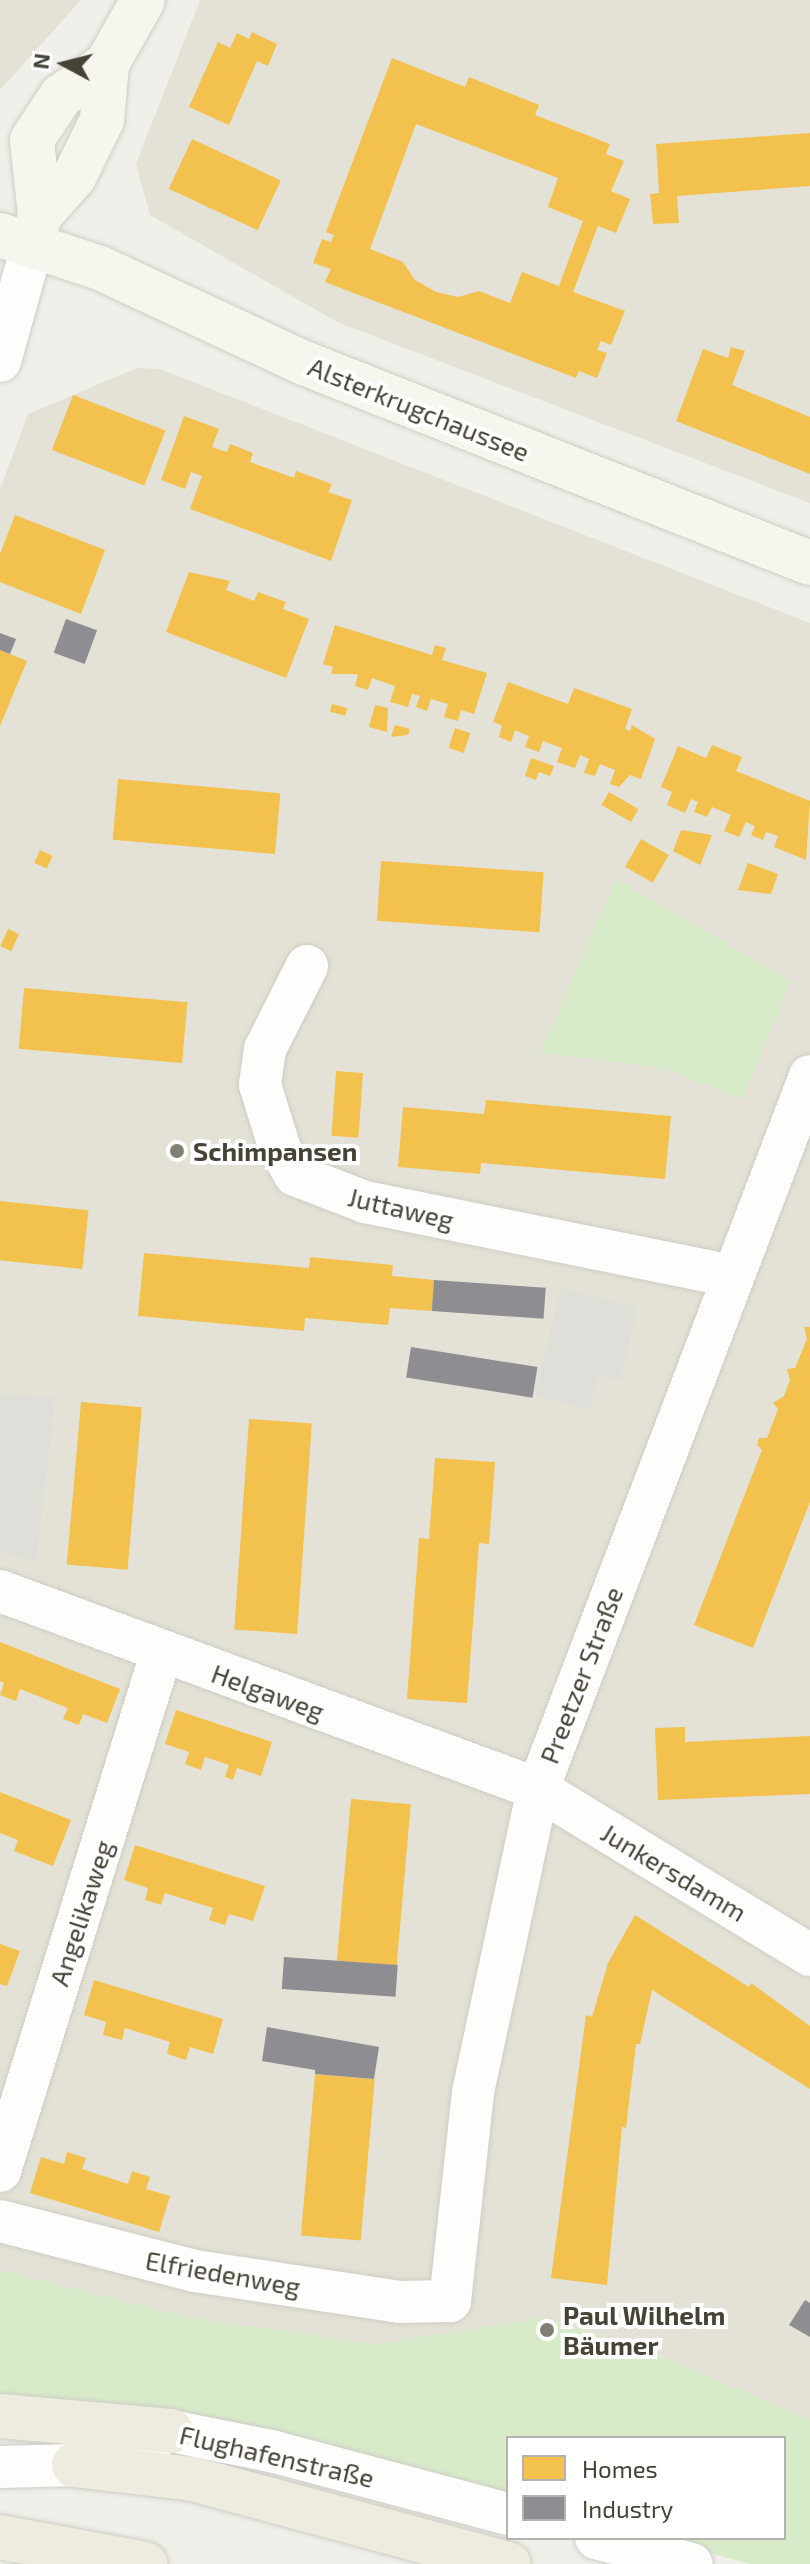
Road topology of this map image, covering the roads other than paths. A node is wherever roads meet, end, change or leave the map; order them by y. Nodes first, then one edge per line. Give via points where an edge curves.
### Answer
1 (143, 0) edge
2 (107, 64) junction
3 (16, 144) edge
4 (24, 231) edge
5 (0, 361) edge
6 (810, 563) edge
7 (307, 966) dead end
8 (810, 1076) edge
9 (731, 1276) junction
10 (0, 1591) edge
11 (161, 1654) junction
12 (538, 1789) junction
13 (810, 1955) edge
14 (0, 2171) edge
15 (0, 2221) edge
16 (450, 2301) joint
17 (0, 2416) edge
18 (171, 2431) junction
19 (74, 2465) junction
20 (0, 2467) edge
21 (506, 2513) edge
22 (0, 2537) edge
23 (603, 2540) edge
24 (146, 2564) edge
25 (509, 2564) edge
26 (692, 2564) edge

1 - 2 main road
2 - 3 main road via 61,96
2 - 4 main road via 102,120 74,177
3 - 4 main road
4 - 5 street
4 - 6 main road, Alsterkrugchaussee via 304,363
7 - 9 street, Juttaweg via 265,1049 260,1085 271,1125 295,1175 365,1202
8 - 9 street, Preetzer Straße
9 - 12 street, Preetzer Straße
10 - 11 street, Helgaweg
11 - 12 street, Helgaweg
11 - 14 street, Angelikaweg
12 - 13 street, Junkersdamm
12 - 16 street, Preetzer Straße via 473,2092
15 - 16 street, Elfriedenweg via 195,2271 399,2302
17 - 18 highway
18 - 19 street, Flughafenstraße
18 - 21 street, Flughafenstraße
19 - 20 street, Flughafenstraße
19 - 25 highway via 193,2479
22 - 24 highway
23 - 26 street

